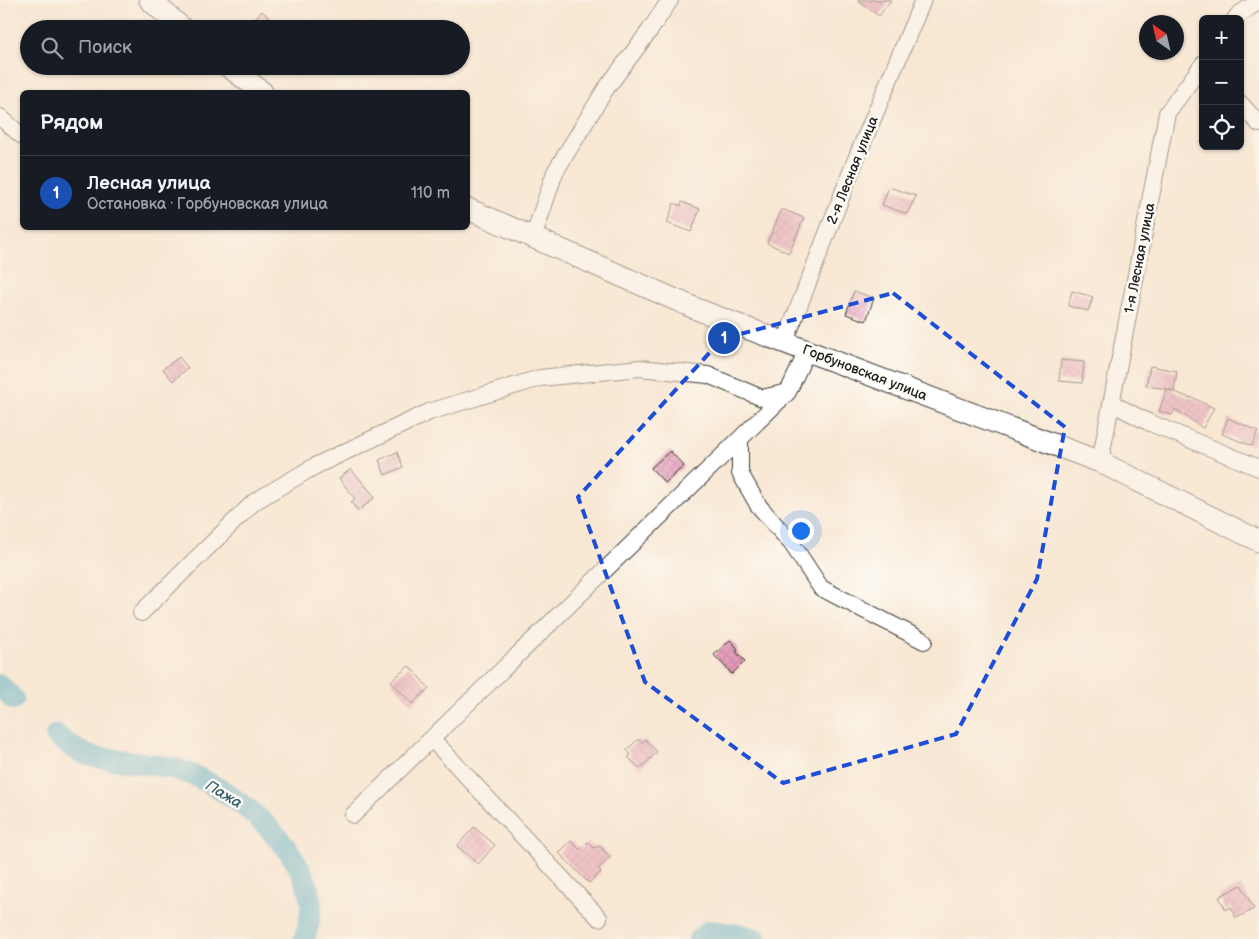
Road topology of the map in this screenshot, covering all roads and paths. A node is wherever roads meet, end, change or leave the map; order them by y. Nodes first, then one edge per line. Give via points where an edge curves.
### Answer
1 (150, 0) edge
2 (670, 0) edge
3 (923, 0) edge
4 (1259, 1) edge
5 (1238, 15) edge
6 (173, 20) edge
7 (1199, 73) edge
8 (240, 75) edge
9 (259, 90) edge
10 (1242, 105) edge
11 (0, 117) edge
12 (1259, 124) edge
13 (20, 134) edge
14 (470, 210) edge
15 (533, 238) junction
16 (785, 342) junction
17 (807, 350) junction
18 (788, 392) junction
19 (1111, 403) junction
20 (740, 439) junction
21 (1100, 462) junction
22 (1259, 468) edge
23 (1259, 541) edge
24 (141, 613) dead end
25 (924, 642) dead end
26 (432, 738) junction
27 (353, 815) dead end
28 (599, 918) dead end

1 - 6 main road
2 - 15 street via 605,90 556,172
3 - 16 street, 2-я Лесная улица via 856,159
4 - 5 street
7 - 19 street, 1-я Лесная улица via 1167,112
8 - 9 main road
10 - 12 street
11 - 13 street
14 - 15 main road, Горбуновская улица
15 - 16 main road, Горбуновская улица via 699,310
16 - 17 main road, Горбуновская улица
17 - 18 street
17 - 21 main road, Горбуновская улица
18 - 20 street
18 - 24 street via 762,398 708,375 640,368 540,378 429,412 315,466 254,502
19 - 21 street, 1-я Лесная улица
19 - 22 street via 1148,422
20 - 25 street via 740,473 758,505 792,544 821,588
20 - 26 street
21 - 23 main road, Горбуновская улица
26 - 27 street
26 - 28 street

